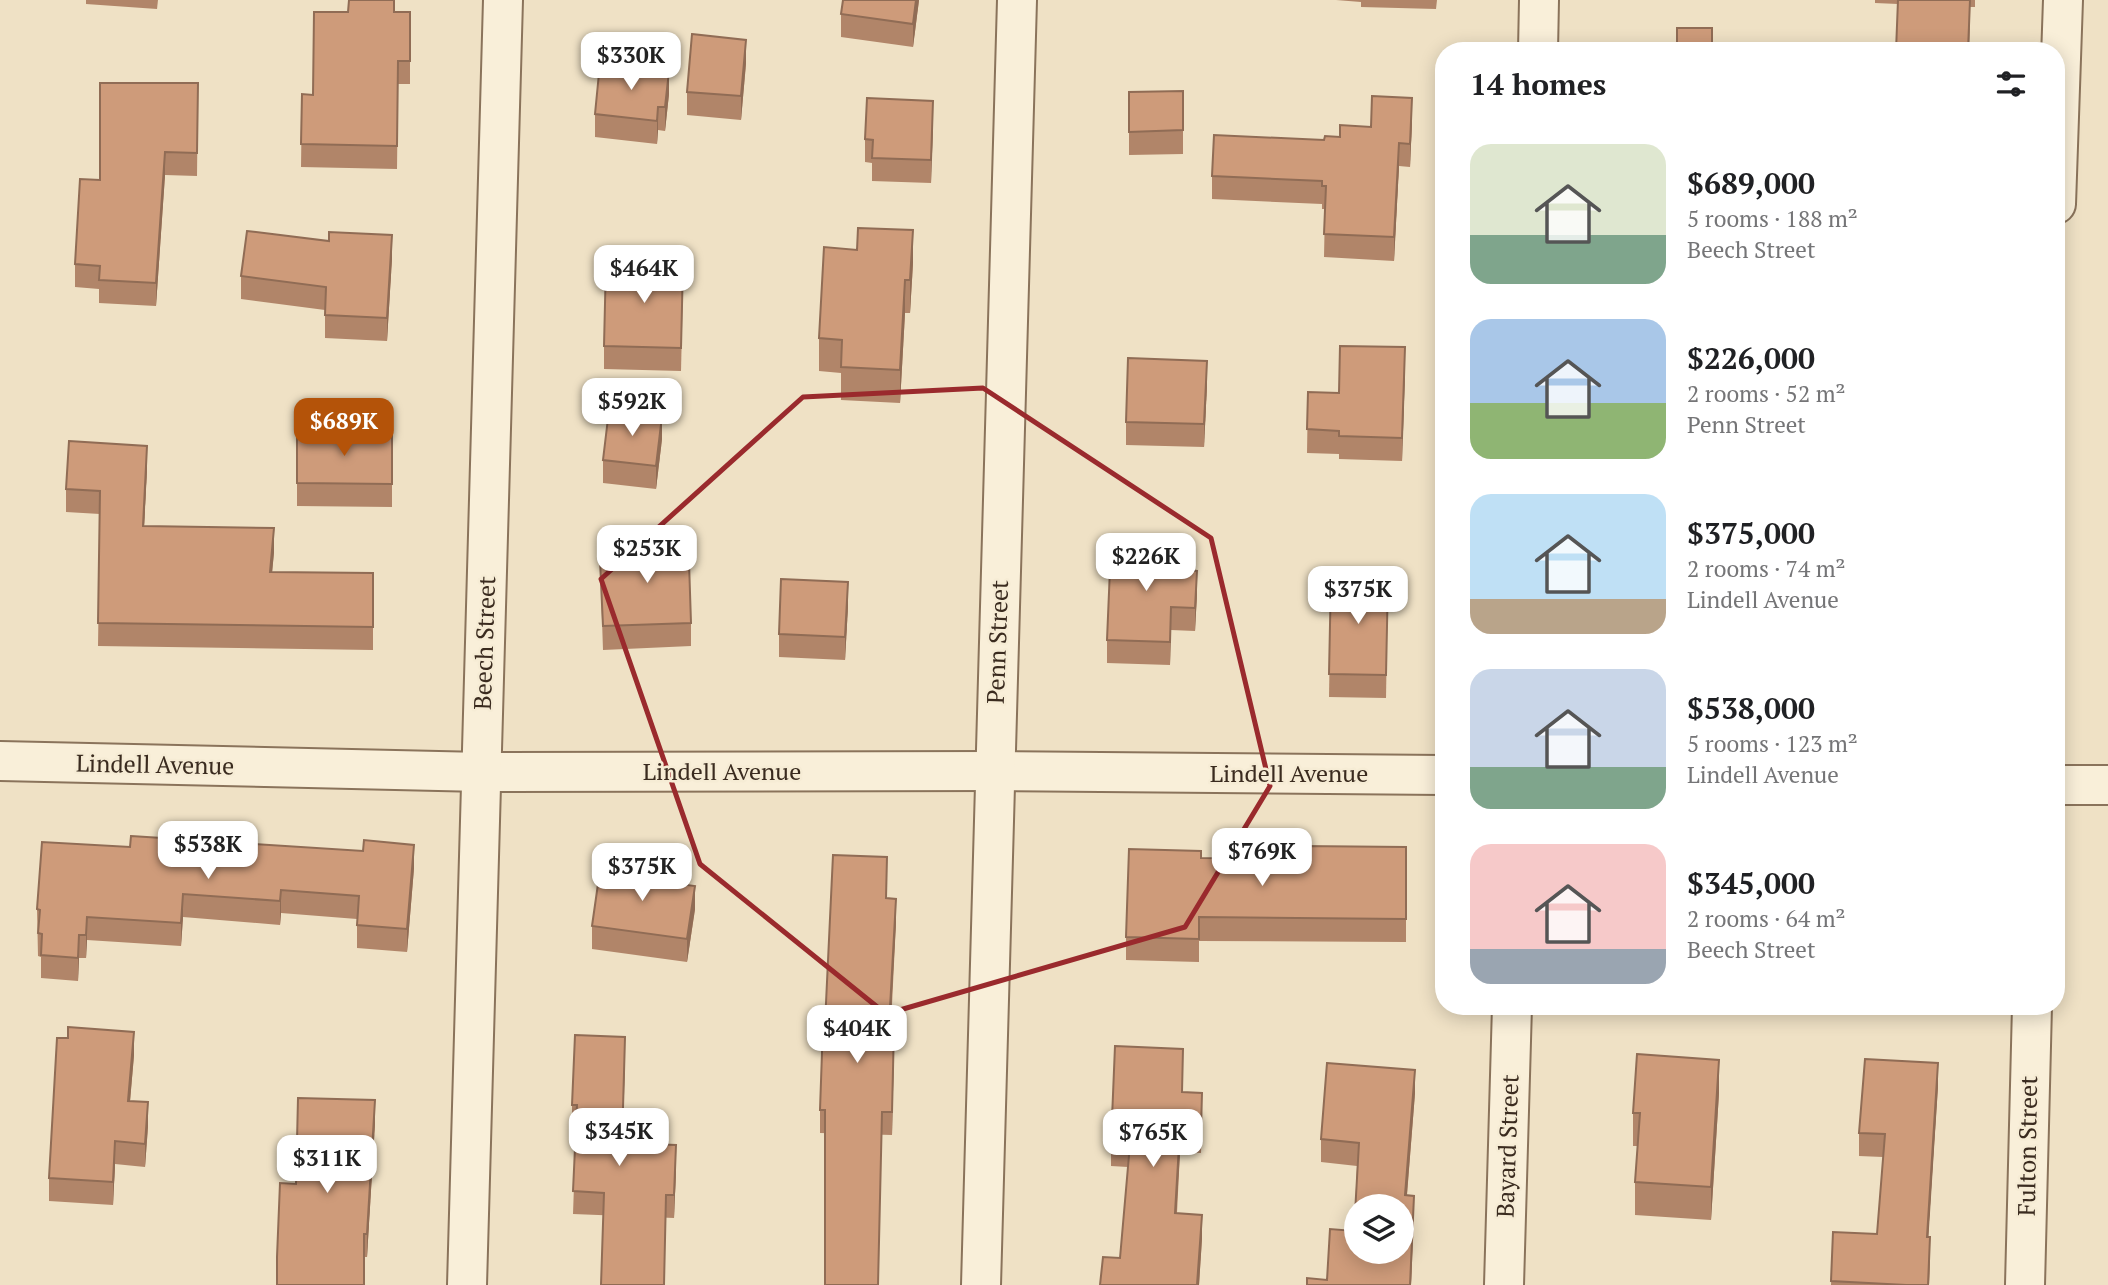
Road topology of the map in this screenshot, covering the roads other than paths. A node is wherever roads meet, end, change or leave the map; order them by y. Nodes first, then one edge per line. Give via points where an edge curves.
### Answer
1 (503, 0) edge
2 (1017, 0) edge
3 (1539, 0) edge
4 (2063, 0) edge
5 (1538, 42) edge
6 (2062, 42) edge
7 (0, 761) edge
8 (994, 771) junction
9 (482, 772) junction
10 (1435, 775) edge
11 (2065, 785) edge
12 (2108, 785) edge
13 (1512, 1015) edge
14 (2032, 1015) edge
15 (467, 1285) edge
16 (981, 1285) edge
17 (1504, 1285) edge
18 (2025, 1285) edge

1 - 9 street, Beech Street
2 - 8 street, Penn Street
3 - 5 street
4 - 6 street
7 - 9 street, Lindell Avenue
8 - 9 street, Lindell Avenue
8 - 10 street, Lindell Avenue
8 - 16 street, Penn Street
9 - 15 street, Beech Street
11 - 12 street
13 - 17 street, Bayard Street
14 - 18 street, Fulton Street

